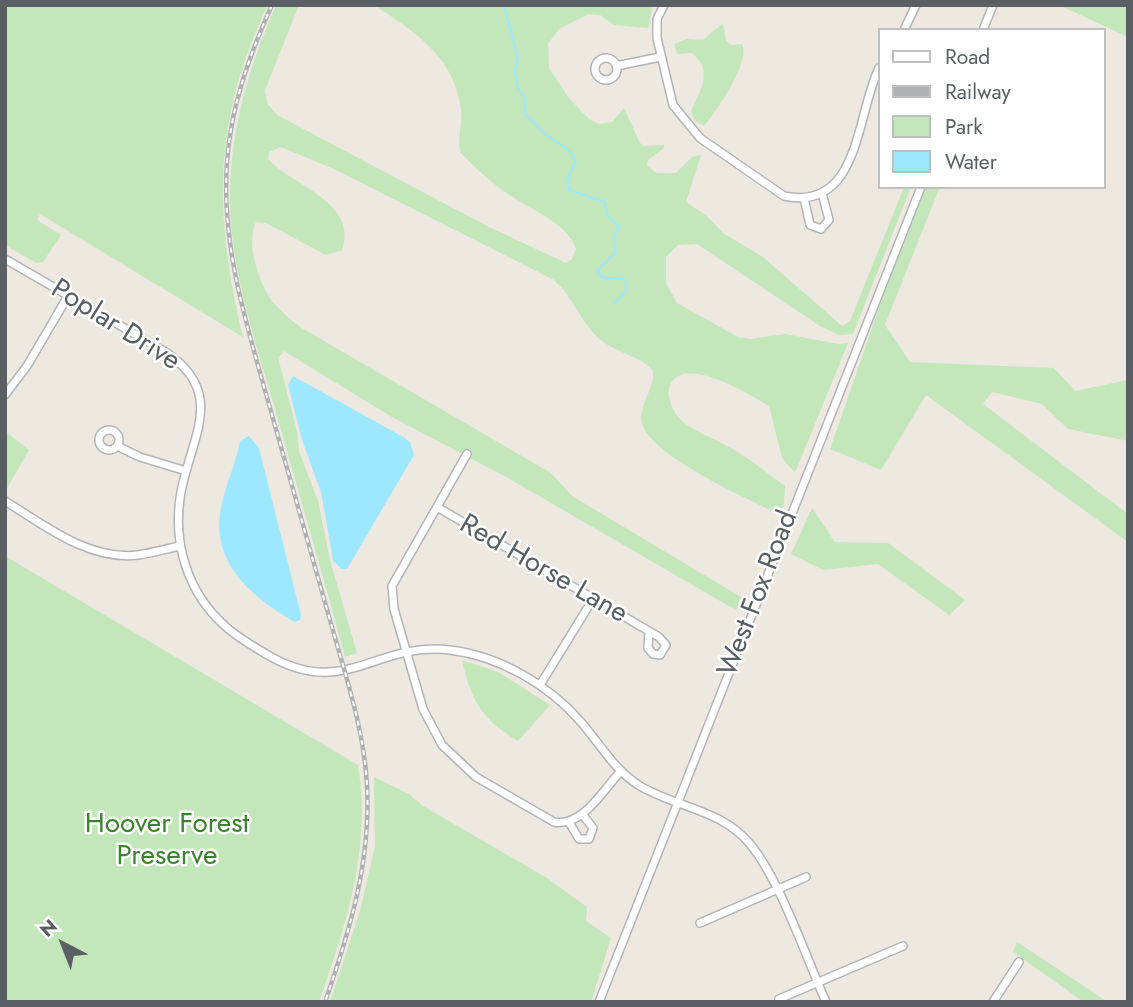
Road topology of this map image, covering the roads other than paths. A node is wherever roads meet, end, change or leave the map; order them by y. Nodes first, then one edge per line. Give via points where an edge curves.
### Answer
1 (664, 5) edge
2 (916, 5) edge
3 (993, 5) edge
4 (905, 28) edge
5 (984, 28) edge
6 (660, 57) junction
7 (616, 66) dead end
8 (878, 70) edge
9 (919, 189) edge
10 (822, 193) junction
11 (804, 198) junction
12 (5, 259) edge
13 (68, 296) junction
14 (5, 395) edge
15 (117, 446) dead end
16 (467, 454) dead end
17 (186, 471) junction
18 (5, 501) edge
19 (437, 507) junction
20 (180, 546) junction
21 (593, 599) junction
22 (649, 632) dead end
23 (407, 653) junction
24 (540, 685) junction
25 (621, 771) junction
26 (679, 801) junction
27 (582, 814) junction
28 (569, 822) junction
29 (806, 877) dead end
30 (777, 891) junction
31 (700, 923) dead end
32 (903, 946) dead end
33 (1019, 962) dead end
34 (817, 982) junction
35 (779, 999) dead end
36 (599, 1002) edge
37 (826, 1002) edge
38 (993, 1002) edge

1 - 6 street via 657,19
2 - 4 street
3 - 5 street
6 - 7 street
6 - 11 street via 673,104 701,138 781,194
8 - 10 street via 848,167 839,181
9 - 26 street, West Fox Road
10 - 11 street
10 - 11 street via 829,220 821,229 810,225
12 - 13 street, Poplar Drive
13 - 14 street
13 - 17 street, Poplar Drive via 164,351 188,371 200,393 202,413
15 - 17 street
16 - 19 street
17 - 20 street, Poplar Drive via 178,516
18 - 20 street via 102,553 136,555
19 - 21 street, Red Horse Lane
19 - 23 street via 392,586
20 - 23 street, Poplar Drive via 190,578 215,616 234,634 289,667 331,673
21 - 22 street, Red Horse Lane
21 - 24 street
23 - 24 street, Poplar Drive via 469,652
23 - 28 street via 423,709 449,754 476,777 549,820
24 - 25 street, Poplar Drive via 570,710
25 - 26 street, Poplar Drive via 641,786
25 - 27 street
26 - 30 street, Poplar Drive via 731,825 750,844
26 - 36 street, West Fox Road
27 - 28 street
27 - 28 street via 593,828 589,839 579,839
29 - 30 street
30 - 31 street
30 - 34 street, Poplar Drive
32 - 34 street
33 - 38 street
34 - 35 street
34 - 37 street, Poplar Drive

